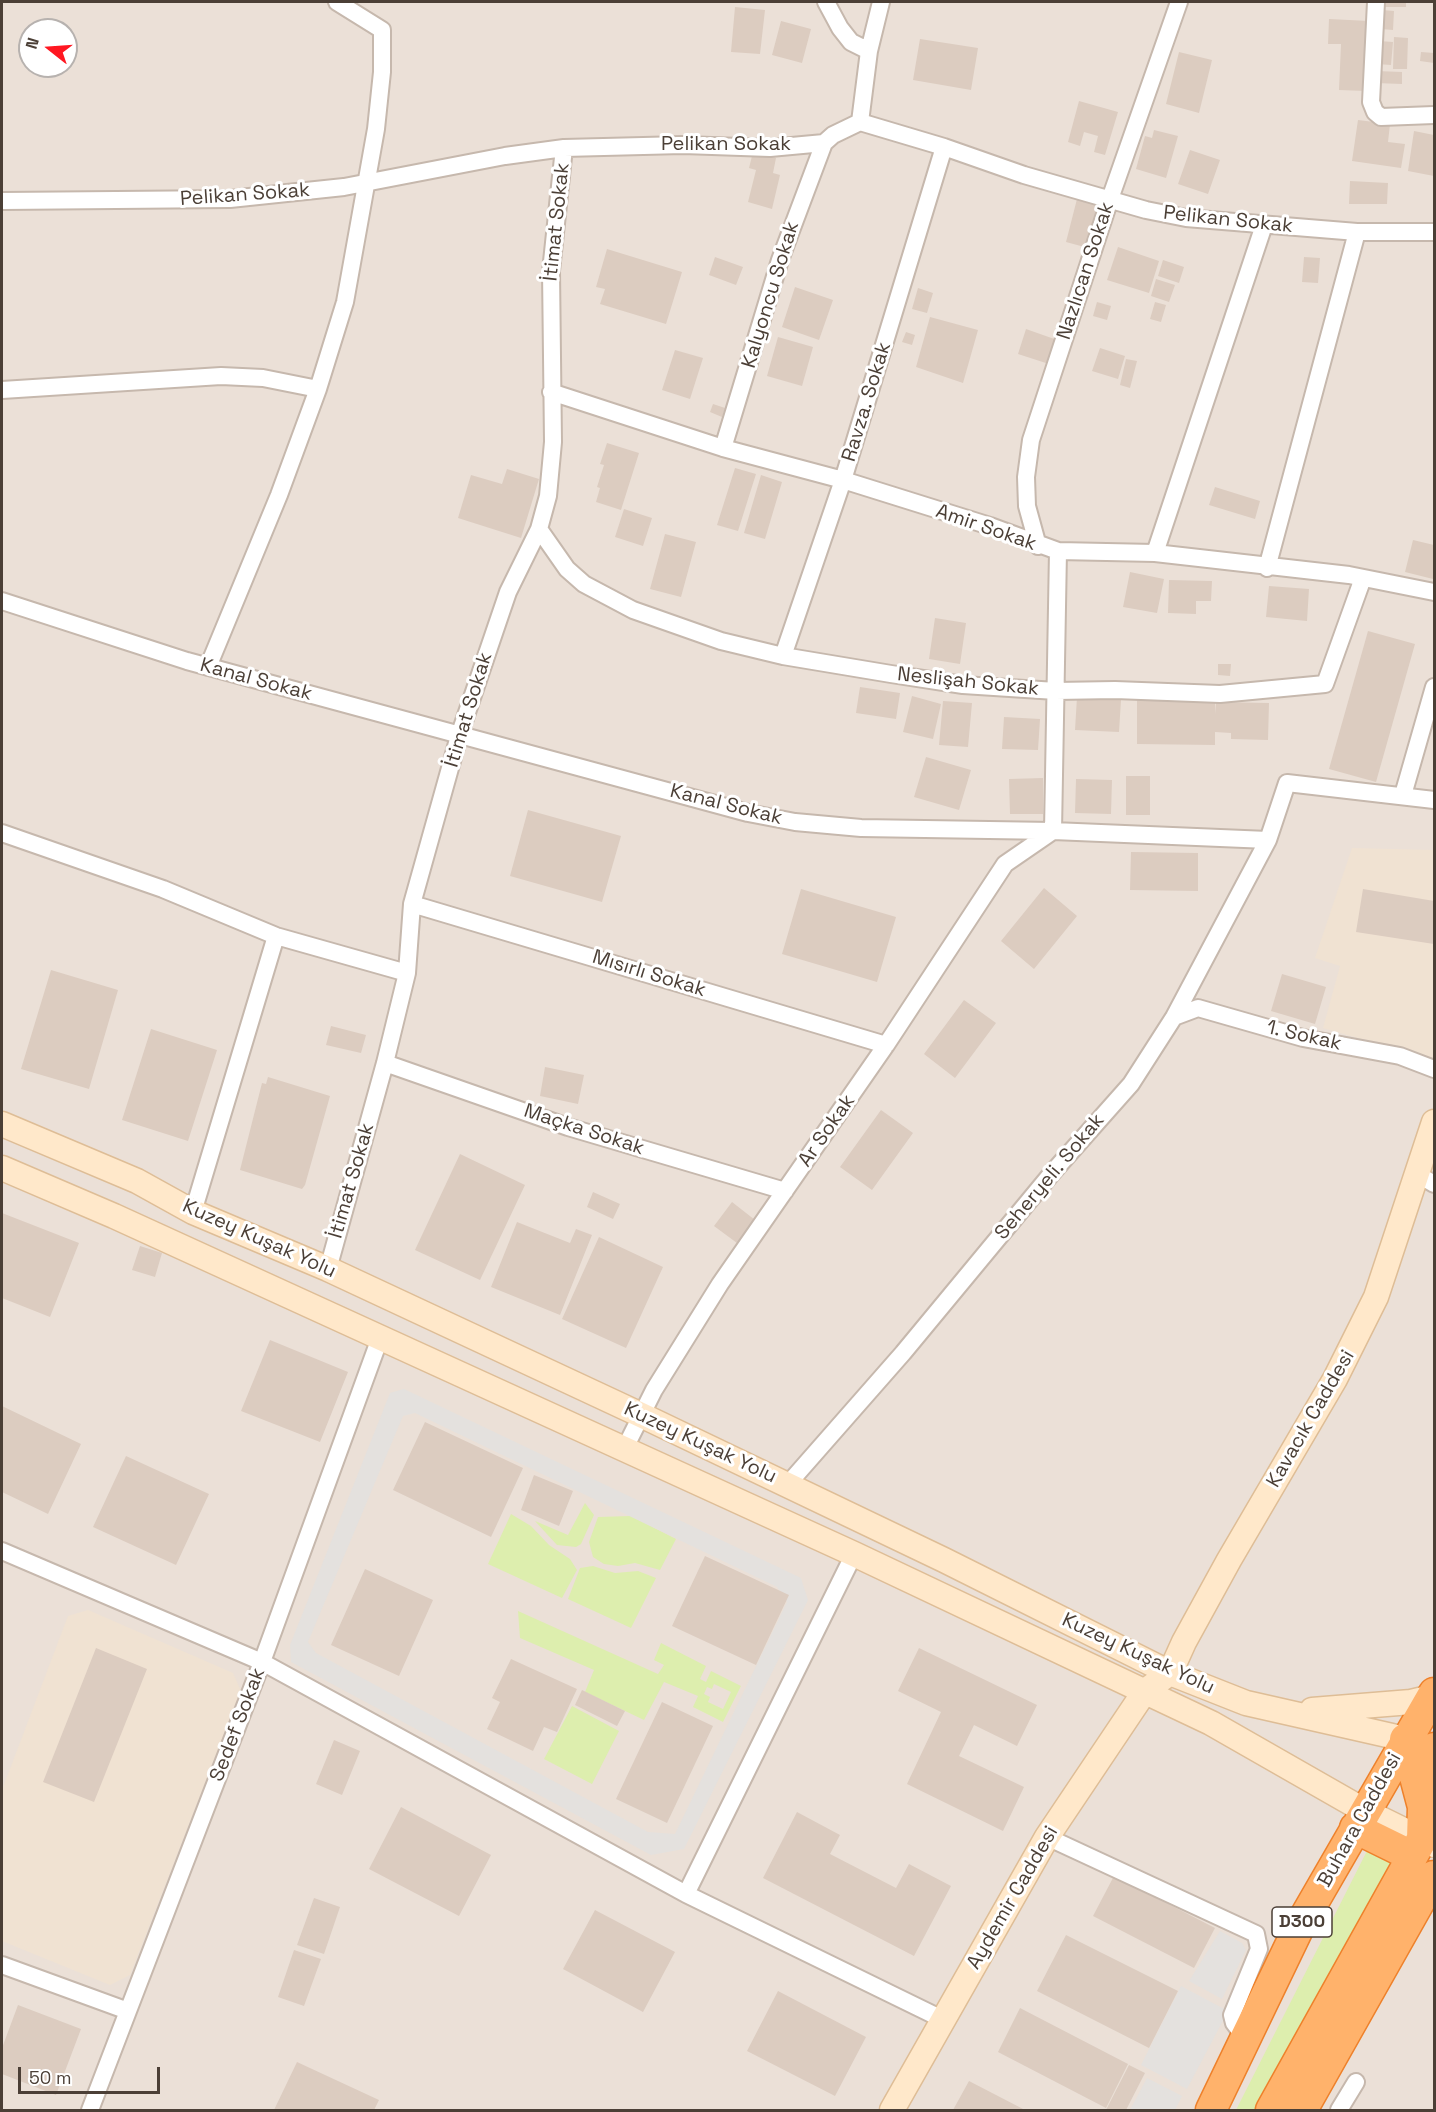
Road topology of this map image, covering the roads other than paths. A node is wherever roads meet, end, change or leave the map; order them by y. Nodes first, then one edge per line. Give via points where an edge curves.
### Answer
1 (337, 2) edge
2 (826, 2) edge
3 (881, 2) edge
4 (1179, 2) edge
5 (1376, 2) edge
6 (869, 51) junction
7 (1434, 115) edge
8 (860, 122) junction
9 (824, 144) junction
10 (944, 147) junction
11 (564, 148) junction
12 (367, 182) junction
13 (1110, 199) junction
14 (2, 201) edge
15 (1264, 225) junction
16 (1357, 231) junction
17 (1434, 232) edge
18 (318, 389) junction
19 (2, 390) edge
20 (551, 392) junction
21 (723, 448) junction
22 (843, 480) junction
23 (539, 529) junction
24 (1038, 546) junction
25 (1058, 552) junction
26 (1155, 553) junction
27 (1267, 568) junction
28 (1364, 578) junction
29 (1434, 592) edge
30 (2, 601) edge
31 (783, 656) junction
32 (208, 667) junction
33 (1434, 687) edge
34 (1056, 691) junction
35 (459, 736) junction
36 (1403, 795) junction
37 (1434, 800) edge
38 (1053, 831) junction
39 (2, 833) edge
40 (1268, 840) junction
41 (412, 904) junction
42 (276, 936) junction
43 (407, 973) junction
44 (1174, 1017) junction
45 (886, 1045) junction
46 (385, 1063) junction
47 (1434, 1069) edge
48 (1434, 1122) edge
49 (2, 1124) edge
50 (2, 1168) edge
51 (1427, 1180) edge
52 (785, 1191) junction
53 (193, 1212) junction
54 (328, 1269) junction
55 (380, 1338) junction
56 (641, 1415) junction
57 (624, 1450) junction
58 (788, 1484) junction
59 (2, 1551) edge
60 (854, 1554) junction
61 (262, 1662) junction
62 (1170, 1673) junction
63 (1145, 1691) junction
64 (1433, 1695) edge
65 (1281, 1711) junction
66 (1405, 1739) junction
67 (1433, 1752) edge
68 (1360, 1820) junction
69 (1047, 1837) junction
70 (1426, 1839) edge
71 (1434, 1876) edge
72 (686, 1894) junction
73 (2, 1965) edge
74 (128, 2011) junction
75 (944, 2020) junction
76 (1246, 2039) junction
77 (1356, 2082) dead end
78 (97, 2108) edge
79 (892, 2110) edge
80 (1210, 2110) edge
81 (1271, 2110) edge
82 (1302, 2110) edge
83 (1340, 2110) edge

1 - 12 street via 382,30 382,72
2 - 6 street via 851,42
3 - 6 street
4 - 13 street, Nazlıcan Sokak
5 - 7 street via 1371,102 1381,117
6 - 8 street
8 - 9 street, Pelikan Sokak
8 - 10 street, Pelikan Sokak
9 - 11 street, Pelikan Sokak via 770,148
9 - 21 street, Kalyoncu Sokak via 780,260
10 - 13 street, Pelikan Sokak via 1024,176
10 - 22 street, Ravza. Sokak
11 - 12 street, Pelikan Sokak
11 - 20 street, İtimat Sokak via 550,270
12 - 14 street, Pelikan Sokak via 230,199
12 - 18 street via 345,302
13 - 15 street, Pelikan Sokak via 1186,218
13 - 24 street, Nazlıcan Sokak via 1031,440 1027,506
15 - 16 street, Pelikan Sokak
15 - 26 street
16 - 17 street, Pelikan Sokak
16 - 27 street
18 - 19 street via 263,378 221,376
18 - 32 street
20 - 21 street, Amir Sokak
20 - 23 street, İtimat Sokak via 548,496
21 - 22 street, Amir Sokak
22 - 24 street, Amir Sokak
22 - 31 street, Ravza. Sokak
23 - 31 street, Neslişah Sokak via 567,569 584,584 633,610 721,641
23 - 35 street, İtimat Sokak via 508,592
24 - 25 street, Amir Sokak
25 - 26 street, Amir Sokak
25 - 34 street
26 - 27 street, Amir Sokak
27 - 28 street, Amir Sokak
28 - 29 street, Amir Sokak
28 - 34 street, Neslişah Sokak via 1325,684 1220,694
30 - 32 street, Kanal Sokak
31 - 34 street, Neslişah Sokak via 963,685
32 - 35 street, Kanal Sokak
33 - 36 street
34 - 38 street
35 - 38 street, Kanal Sokak via 747,813 795,822 861,828
35 - 41 street, İtimat Sokak
36 - 37 street
36 - 40 street via 1287,783
38 - 40 street, Kanal Sokak
38 - 45 street, Ar Sokak via 1005,864
39 - 42 street via 163,889
40 - 44 street, Seheryeli. Sokak
41 - 43 street, İtimat Sokak
41 - 45 street, Mısırlı Sokak
42 - 43 street
42 - 53 street
43 - 46 street, İtimat Sokak
44 - 47 street, 1. Sokak via 1198,1008 1303,1038 1400,1056
44 - 58 street, Seheryeli. Sokak via 1131,1084
45 - 52 street, Ar Sokak
46 - 52 street, Maçka Sokak via 568,1127
46 - 54 street, İtimat Sokak
48 - 51 main road, Kavacık Caddesi
49 - 53 main road, Kuzey Kuşak Yolu via 137,1181
50 - 55 main road, Kuzey Kuşak Yolu
51 - 62 main road, Kavacık Caddesi via 1359,1337 1229,1560
52 - 56 street, Ar Sokak via 720,1284
53 - 54 main road, Kuzey Kuşak Yolu
54 - 56 main road, Kuzey Kuşak Yolu
55 - 57 main road, Kuzey Kuşak Yolu
55 - 61 street, Sedef Sokak
56 - 57 street, Ar Sokak
56 - 58 main road, Kuzey Kuşak Yolu
57 - 60 main road, Kuzey Kuşak Yolu
58 - 62 main road, Kuzey Kuşak Yolu
59 - 61 street
60 - 63 main road, Kuzey Kuşak Yolu
60 - 72 street
61 - 72 street
61 - 74 street, Sedef Sokak
62 - 63 main road, Kavacık Caddesi
62 - 65 main road, Kuzey Kuşak Yolu via 1246,1703
63 - 68 main road, Kuzey Kuşak Yolu via 1211,1723
63 - 69 main road, Aydemir Caddesi
64 - 65 main road via 1382,1705
64 - 66 highway, Buhara Caddesi / D300
65 - 66 main road, Kuzey Kuşak Yolu
66 - 67 main road, Kuzey Kuşak Yolu
66 - 68 highway, Buhara Caddesi / D300
66 - 70 highway via 1423,1807
67 - 70 highway via 1425,1786
68 - 70 highway
68 - 76 highway, Buhara Caddesi / D300 via 1299,1927
69 - 75 main road, Aydemir Caddesi
69 - 76 street via 1256,1934 1259,1949 1232,2015
70 - 81 highway
71 - 82 highway
72 - 75 street
73 - 74 street
74 - 78 street, Sedef Sokak
75 - 79 main road, Aydemir Caddesi
76 - 80 highway, Buhara Caddesi / D300
77 - 83 street

